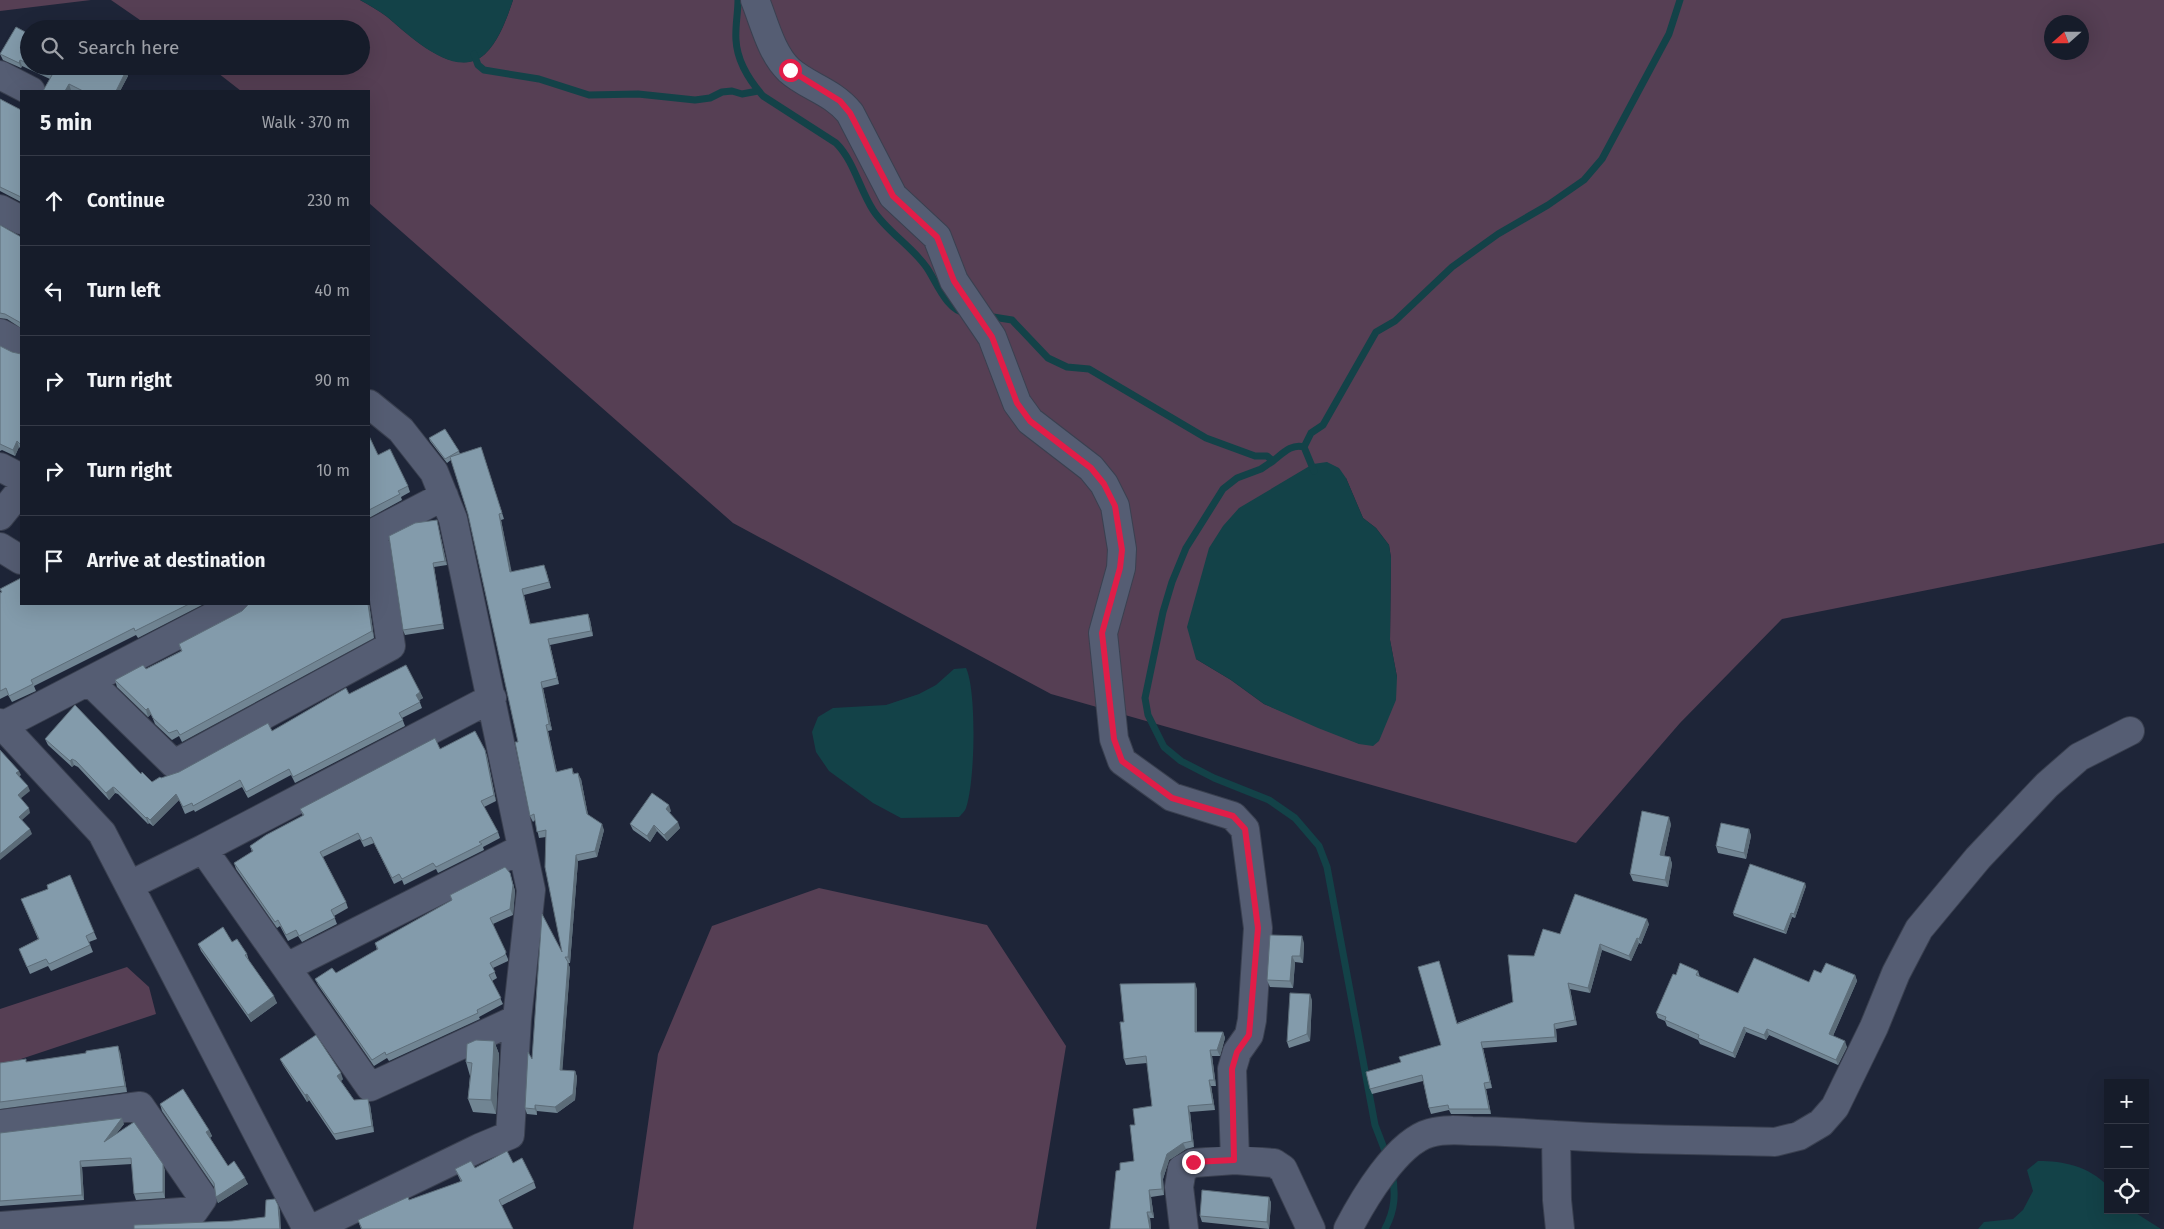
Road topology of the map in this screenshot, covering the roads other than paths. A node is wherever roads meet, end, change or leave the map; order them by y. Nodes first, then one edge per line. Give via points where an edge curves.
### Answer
1 (755, 0) edge
2 (0, 75) edge
3 (29, 90) edge
4 (0, 209) edge
5 (20, 219) edge
6 (0, 333) edge
7 (20, 343) edge
8 (370, 405) edge
9 (0, 467) edge
10 (20, 477) edge
11 (20, 491) edge
12 (444, 496) junction
13 (0, 516) edge
14 (372, 534) edge
15 (0, 547) edge
16 (20, 559) edge
17 (235, 605) edge
18 (89, 681) junction
19 (492, 698) junction
20 (1, 724) edge
21 (2130, 731) dead end
22 (203, 849) junction
23 (521, 849) junction
24 (130, 886) junction
25 (287, 967) junction
26 (517, 1019) junction
27 (0, 1124) edge
28 (1556, 1135) junction
29 (1234, 1160) junction
30 (0, 1226) edge
31 (308, 1229) edge
32 (312, 1229) edge
33 (1184, 1229) edge
34 (1311, 1229) edge
35 (1348, 1229) edge
36 (1560, 1229) edge

1 - 29 street via 777,54 790,70 840,101 850,113 893,196 937,237 954,281 992,337 1017,403 1030,421 1091,468 1115,506 1122,559 1102,633 1114,739 1122,761 1172,798 1233,816 1245,829 1258,928 1249,1035 1237,1052 1232,1069
2 - 3 street
4 - 5 street
6 - 7 street
8 - 12 street via 401,430 434,472
9 - 10 street
11 - 13 street
12 - 14 street
12 - 19 street via 454,519
14 - 18 street via 391,646 174,764
15 - 16 street
17 - 18 street
18 - 20 street
19 - 22 street
19 - 23 street
20 - 24 street via 102,833
21 - 28 street via 2079,757 2047,785 1978,858 1919,929 1834,1107 1820,1123 1799,1136 1775,1142
22 - 24 street
22 - 25 street
23 - 25 street
23 - 26 street via 531,890
24 - 31 street
25 - 26 street via 370,1087
26 - 32 street via 510,1135
27 - 30 street via 140,1106 204,1198 194,1211
28 - 35 street via 1452,1130 1430,1133 1411,1143 1389,1167 1365,1197
28 - 36 street
29 - 33 street via 1193,1162 1182,1169 1179,1187
29 - 34 street via 1274,1163 1283,1169

